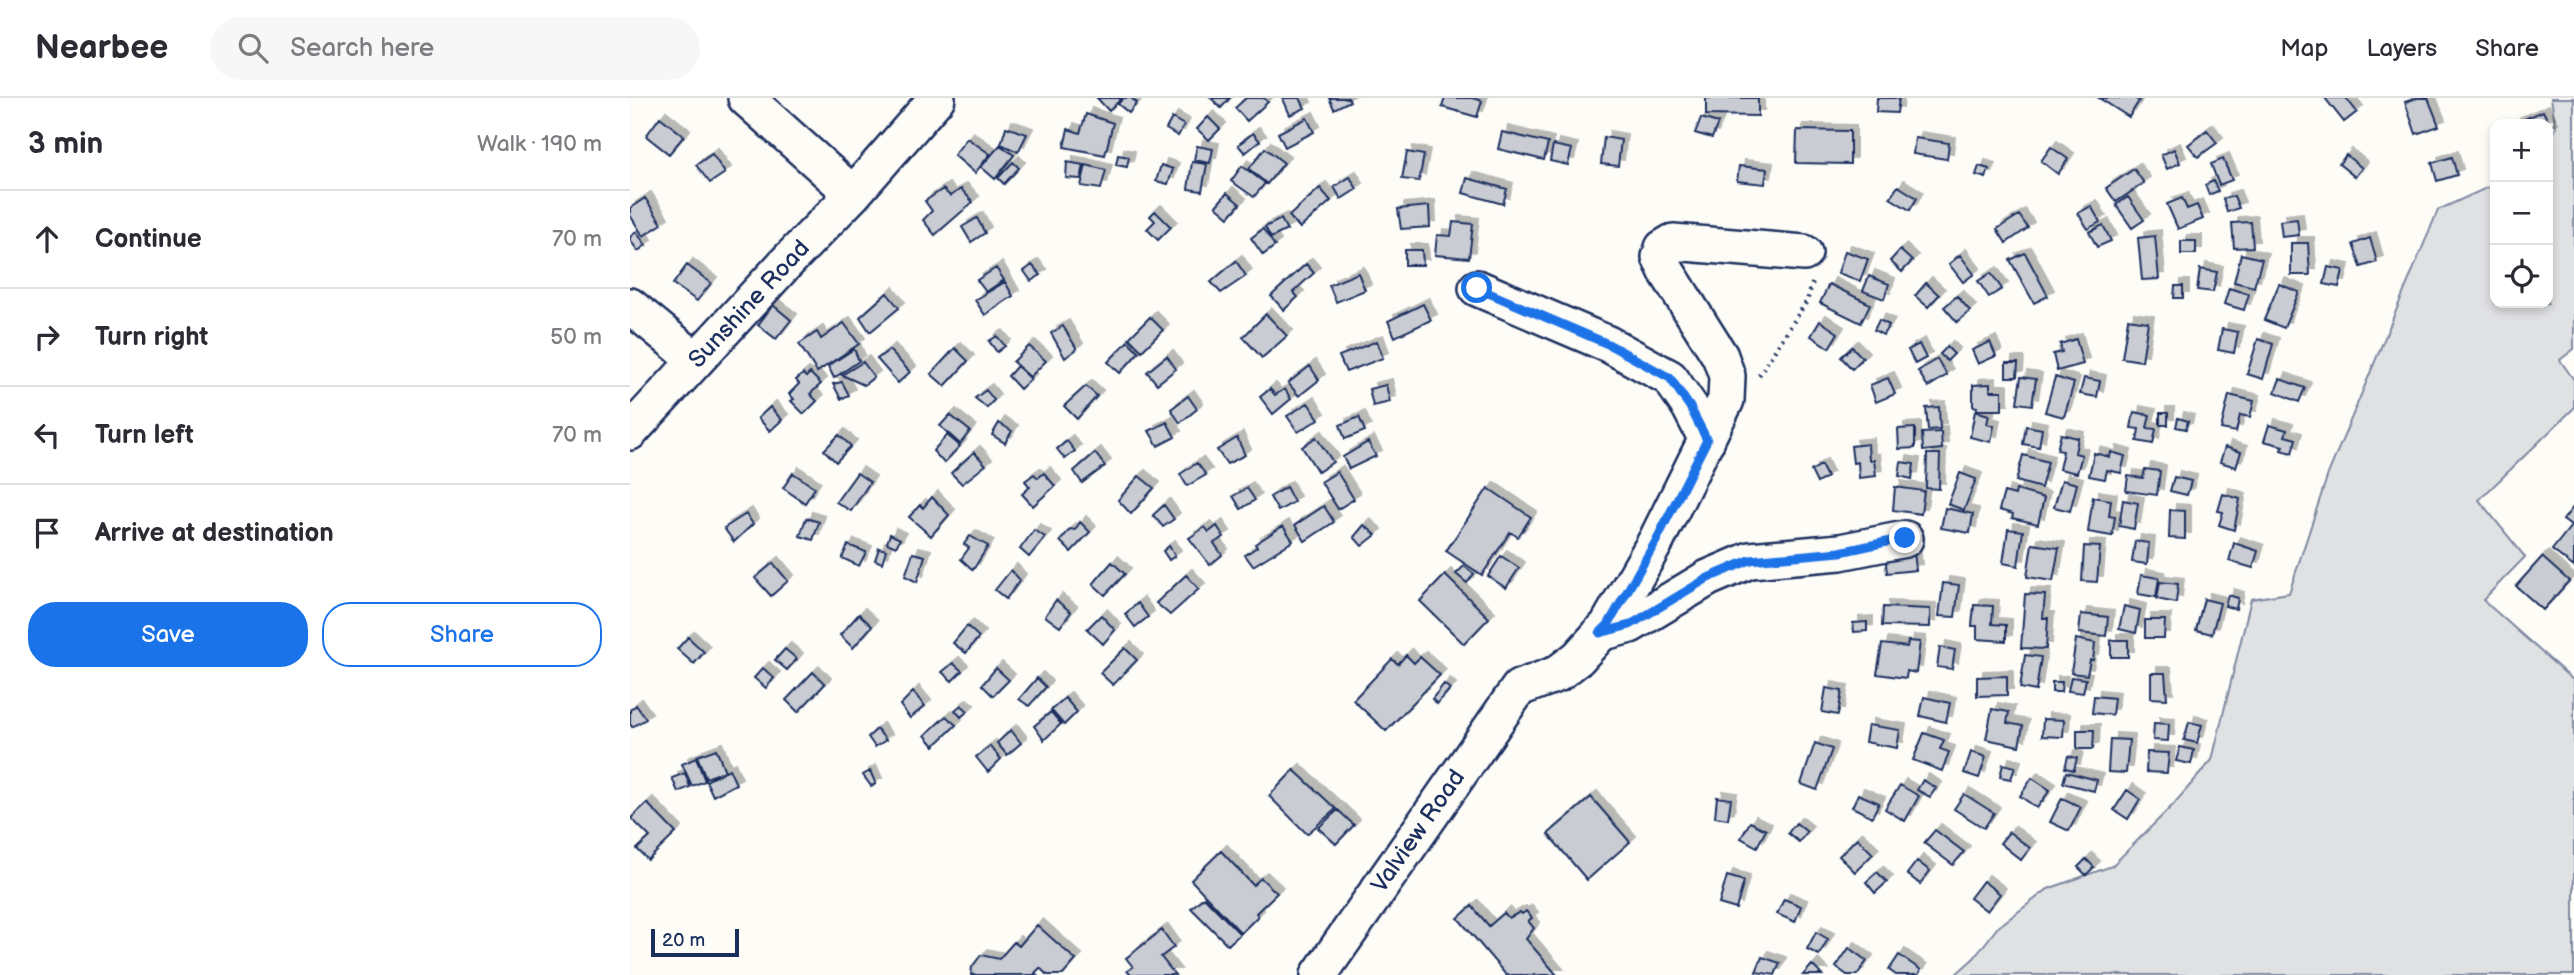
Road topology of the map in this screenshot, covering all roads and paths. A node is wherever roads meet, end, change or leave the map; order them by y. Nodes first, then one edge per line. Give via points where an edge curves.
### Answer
1 (746, 98) edge
2 (937, 98) edge
3 (844, 186) junction
4 (1804, 253) joint
5 (1477, 288) dead end
6 (630, 306) edge
7 (696, 360) junction
8 (1759, 376) dead end
9 (630, 432) edge
10 (1707, 440) junction
11 (1905, 538) dead end
12 (1600, 633) junction
13 (1319, 975) edge

1 - 3 street
2 - 3 street, Sunshine Road
3 - 7 street, Sunshine Road
4 - 8 path via 1814,284
4 - 10 street via 1673,242 1663,248 1660,257 1667,272 1720,356 1727,376 1726,400
5 - 10 street via 1608,344 1670,378
6 - 7 street
7 - 9 street, Sunshine Road
10 - 12 street via 1656,541
11 - 12 street via 1840,552 1750,560 1708,578 1630,625
12 - 13 street, Valview Road via 1557,674 1519,688

